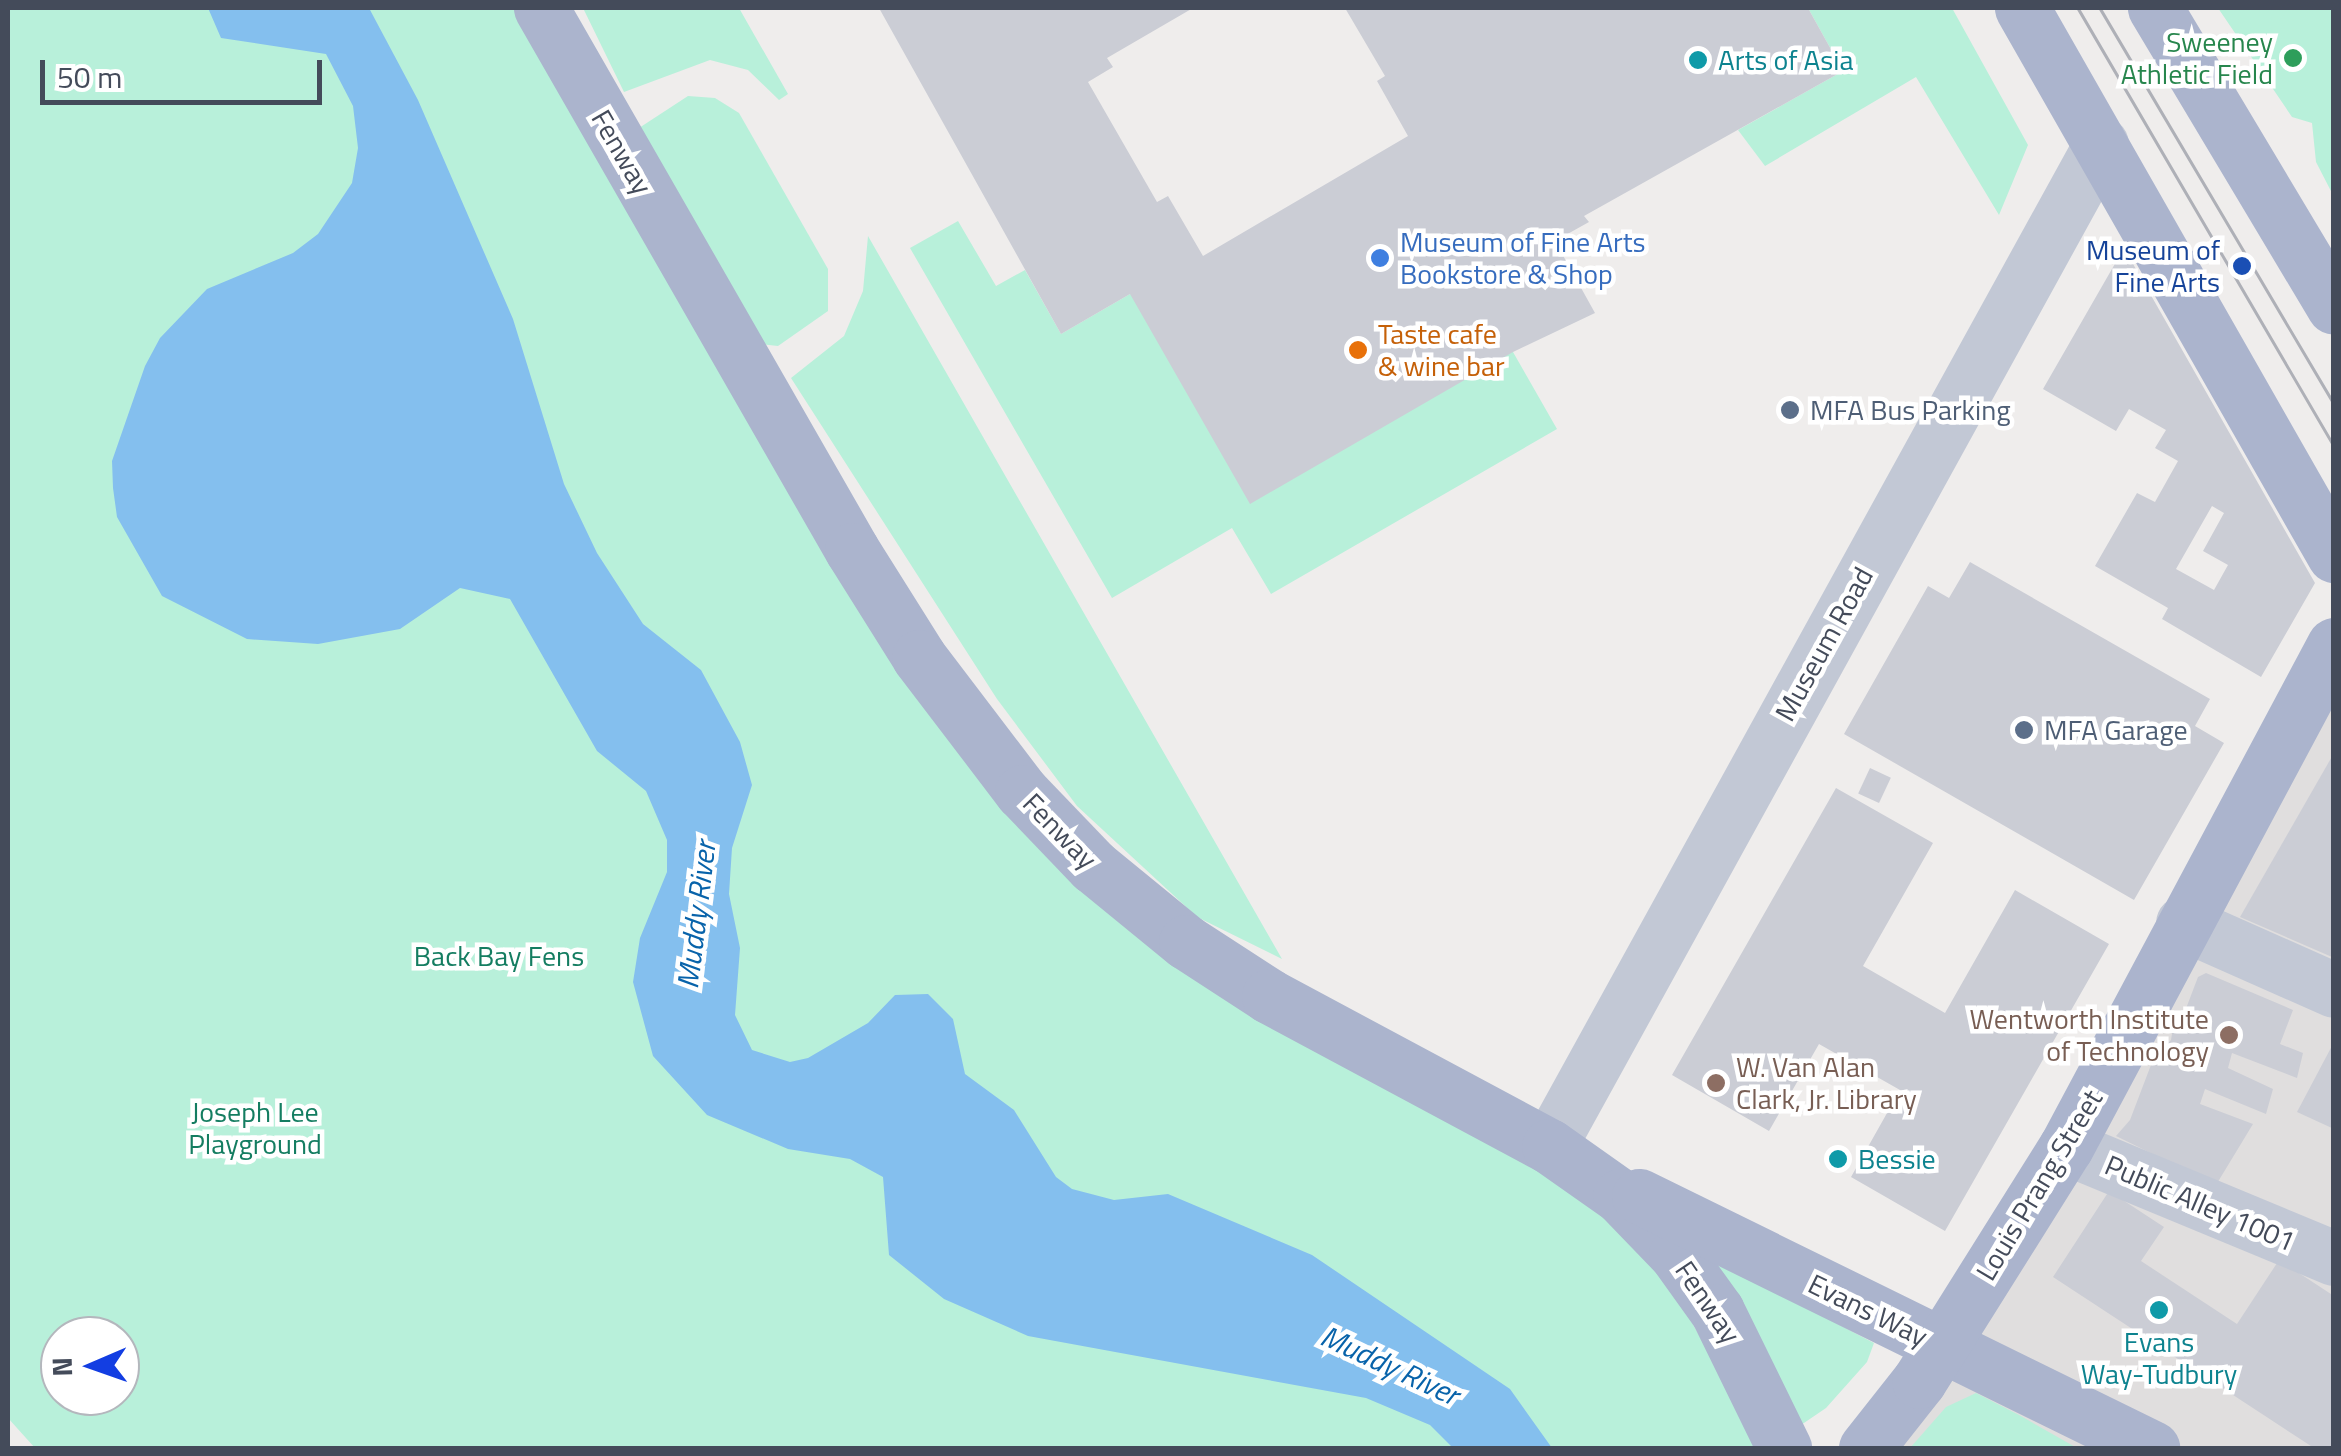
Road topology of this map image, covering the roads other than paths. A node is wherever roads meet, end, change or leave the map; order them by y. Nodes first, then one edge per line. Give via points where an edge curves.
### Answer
1 (541, 8) edge
2 (2022, 8) edge
3 (2155, 8) edge
4 (2101, 144) junction
5 (2334, 307) edge
6 (2334, 555) edge
7 (2334, 645) edge
8 (2183, 922) junction
9 (2334, 990) edge
10 (2066, 1147) junction
11 (1567, 1157) junction
12 (2334, 1258) edge
13 (1940, 1345) junction
14 (1784, 1448) edge
15 (1866, 1448) edge
16 (2152, 1448) edge

1 - 11 main road, Fenway via 852,550 920,657 1022,792 1109,880 1230,972
2 - 4 main road
3 - 5 main road
4 - 6 main road
4 - 11 street, Museum Road
7 - 8 main road, Louis Prang Street
8 - 9 street
8 - 10 main road, Louis Prang Street
10 - 12 street, Public Alley 1001
10 - 13 main road, Louis Prang Street
11 - 13 main road, Evans Way
11 - 14 main road, Fenway via 1650,1224 1700,1285 1742,1351
13 - 15 main road, Louis Prang Street
13 - 16 main road, Evans Way

